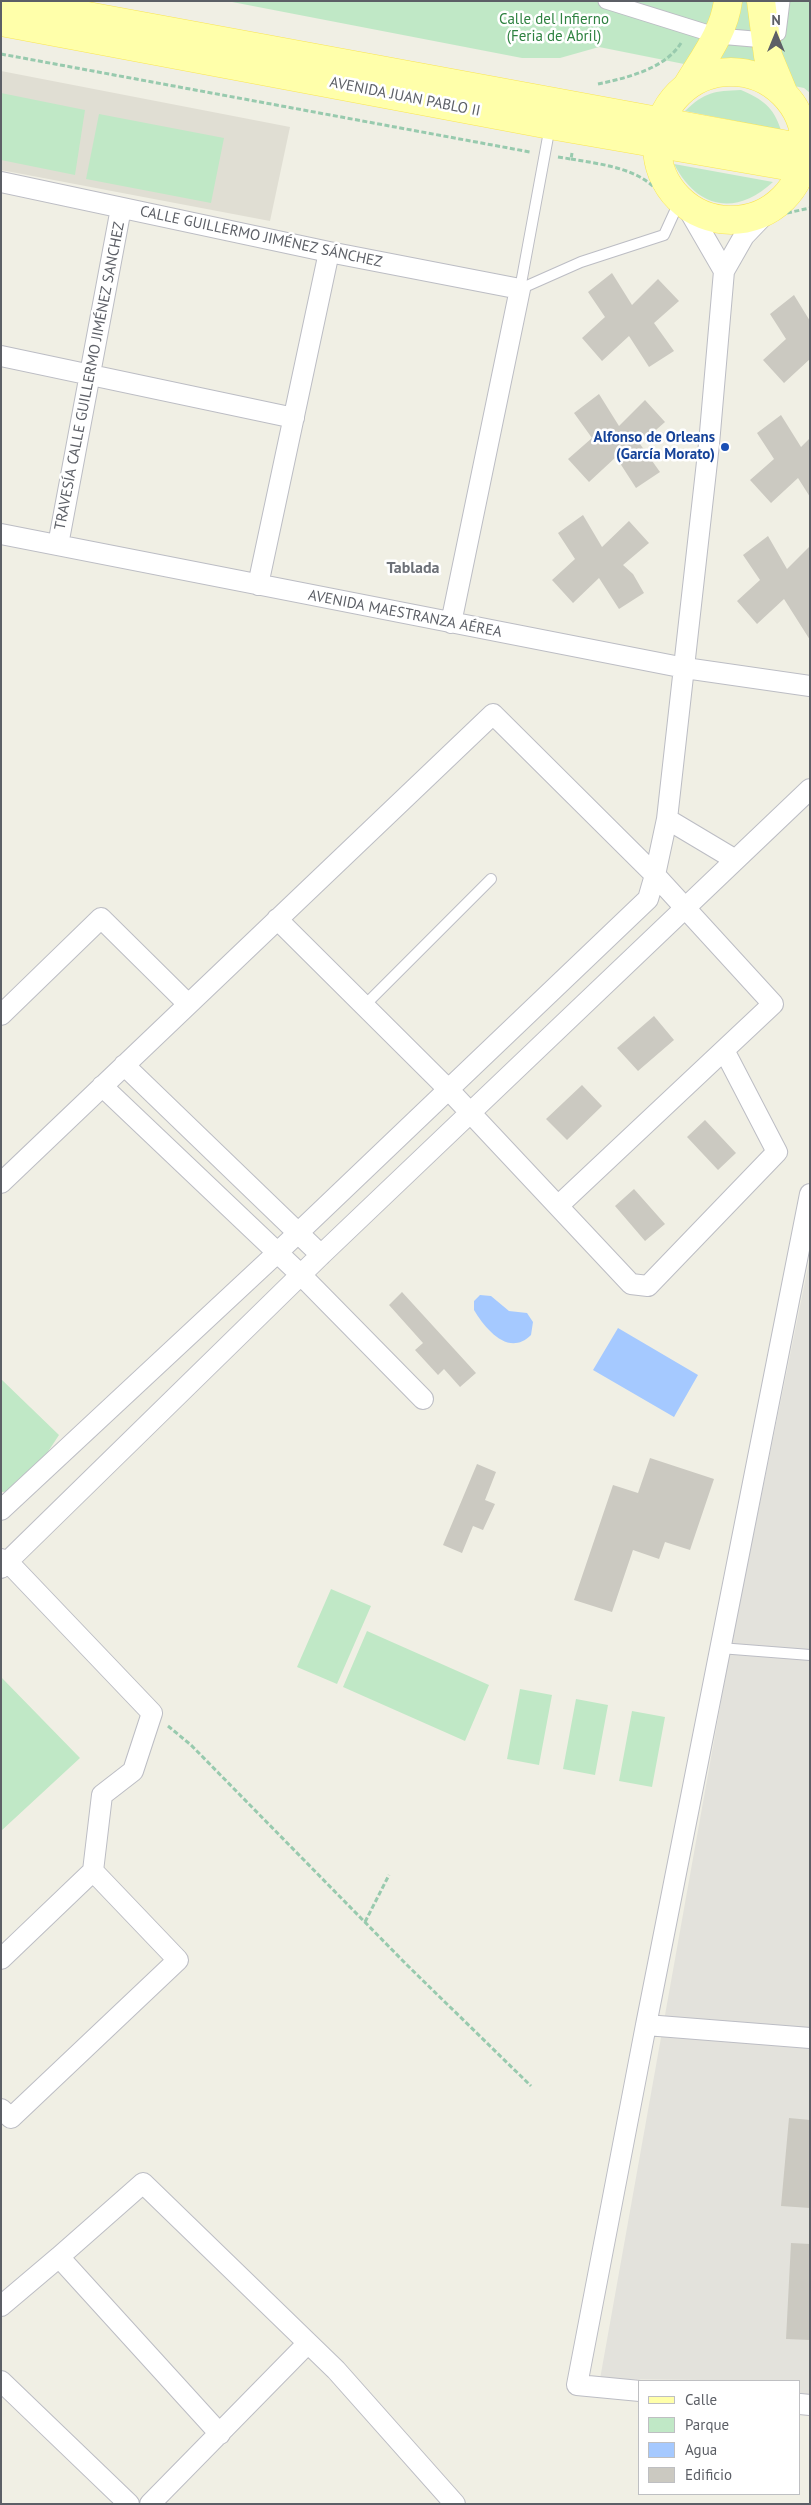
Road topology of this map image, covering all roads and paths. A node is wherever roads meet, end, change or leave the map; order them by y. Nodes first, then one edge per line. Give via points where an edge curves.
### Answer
1 (6, 1) edge
2 (606, 1) edge
3 (728, 1) edge
4 (761, 1) edge
5 (782, 1) edge
6 (1, 22) edge
7 (691, 28) junction
8 (718, 36) junction
9 (765, 40) junction
10 (1, 54) edge
11 (592, 86) dead end
12 (686, 86) junction
13 (782, 92) junction
14 (550, 125) junction
15 (658, 133) junction
16 (572, 150) dead end
17 (544, 155) junction
18 (807, 159) edge
19 (1, 182) edge
20 (684, 204) junction
21 (121, 208) junction
22 (768, 211) junction
23 (329, 252) junction
24 (724, 271) junction
25 (520, 289) junction
26 (1, 356) edge
27 (90, 375) junction
28 (294, 418) junction
29 (1, 534) edge
30 (58, 545) junction
31 (258, 585) junction
32 (451, 623) junction
33 (685, 668) junction
34 (810, 686) edge
35 (810, 789) edge
36 (666, 819) junction
37 (734, 859) junction
38 (655, 875) junction
39 (491, 880) dead end
40 (684, 907) junction
41 (277, 919) junction
42 (188, 1004) junction
43 (364, 1006) junction
44 (1, 1015) edge
45 (724, 1050) junction
46 (124, 1065) junction
47 (102, 1086) junction
48 (448, 1089) junction
49 (469, 1113) junction
50 (4, 1174) edge
51 (810, 1194) edge
52 (558, 1206) junction
53 (297, 1233) junction
54 (276, 1253) junction
55 (322, 1255) junction
56 (301, 1275) junction
57 (423, 1399) dead end
58 (1, 1510) edge
59 (3, 1563) edge
60 (720, 1648) junction
61 (810, 1655) edge
62 (152, 1713) junction
63 (93, 1871) junction
64 (389, 1875) dead end
65 (365, 1922) junction
66 (1, 1959) edge
67 (646, 2025) junction
68 (810, 2038) edge
69 (531, 2086) dead end
70 (1, 2108) edge
71 (59, 2257) junction
72 (1, 2306) edge
73 (308, 2343) junction
74 (1, 2381) edge
75 (638, 2391) edge
76 (220, 2434) junction
77 (129, 2504) edge
78 (150, 2504) edge
79 (455, 2504) edge

1 - 15 main road, AVENIDA JUAN PABLO II
2 - 7 street
3 - 8 main road via 726,18
4 - 9 main road
5 - 9 street via 778,33
6 - 14 main road, AVENIDA JUAN PABLO II
7 - 8 street
7 - 11 path via 676,51 637,76
8 - 9 street
8 - 12 main road
9 - 13 main road
10 - 17 path
12 - 13 main road via 710,75 736,72 761,78
12 - 15 main road via 670,102
13 - 18 main road via 795,109 803,128
14 - 15 main road, AVENIDA JUAN PABLO II
14 - 17 lane
15 - 18 main road, AVENIDA JUAN PABLO II
15 - 20 main road via 659,168 670,190
16 - 17 path via 570,160
17 - 25 lane
18 - 22 main road via 794,186
19 - 21 street, CALLE GUILLERMO JIMÉNEZ SÁNCHEZ
20 - 22 main road via 706,217 727,221 748,219
20 - 24 street
20 - 25 lane via 664,235 581,262
21 - 23 street, CALLE GUILLERMO JIMÉNEZ SÁNCHEZ
21 - 27 street, TRAVESÍA CALLE GUILLERMO JIMÉNEZ SANCHEZ
22 - 24 street via 744,236
23 - 25 street, CALLE GUILLERMO JIMÉNEZ SÁNCHEZ
23 - 28 street
24 - 33 street
25 - 32 street
26 - 27 street
27 - 28 street
27 - 30 street, TRAVESÍA CALLE GUILLERMO JIMÉNEZ SANCHEZ
28 - 31 street
29 - 30 street, AVENIDA MAESTRANZA AÉREA
30 - 31 street, AVENIDA MAESTRANZA AÉREA
31 - 32 street, AVENIDA MAESTRANZA AÉREA
32 - 33 street, AVENIDA MAESTRANZA AÉREA
33 - 34 street, AVENIDA MAESTRANZA AÉREA
33 - 36 street
35 - 37 street
36 - 37 street
36 - 38 street
37 - 40 street
38 - 40 street
38 - 41 street via 493,714
38 - 48 street via 648,899
39 - 43 lane
40 - 45 street via 773,1004
40 - 49 street
41 - 42 street
41 - 43 street
42 - 44 street via 101,918
42 - 46 street
43 - 48 street
45 - 52 street
45 - 52 street via 777,1152 648,1286 631,1284
46 - 47 street
46 - 53 street
47 - 50 street
47 - 54 street
48 - 49 street
48 - 53 street
49 - 52 street
49 - 55 street
51 - 60 street
53 - 54 street
53 - 55 street
54 - 56 street
54 - 58 street
55 - 56 street
56 - 57 street
56 - 59 street
59 - 62 street
60 - 61 lane
60 - 67 street
62 - 63 street via 133,1771 102,1795
62 - 65 path via 191,1745
63 - 66 street
63 - 70 street via 178,1960 11,2118
64 - 65 path
65 - 69 path
67 - 68 street
67 - 75 street via 577,2385
71 - 72 street
71 - 73 street via 143,2183
71 - 76 street
73 - 76 street
73 - 79 street
74 - 77 street
76 - 78 street

